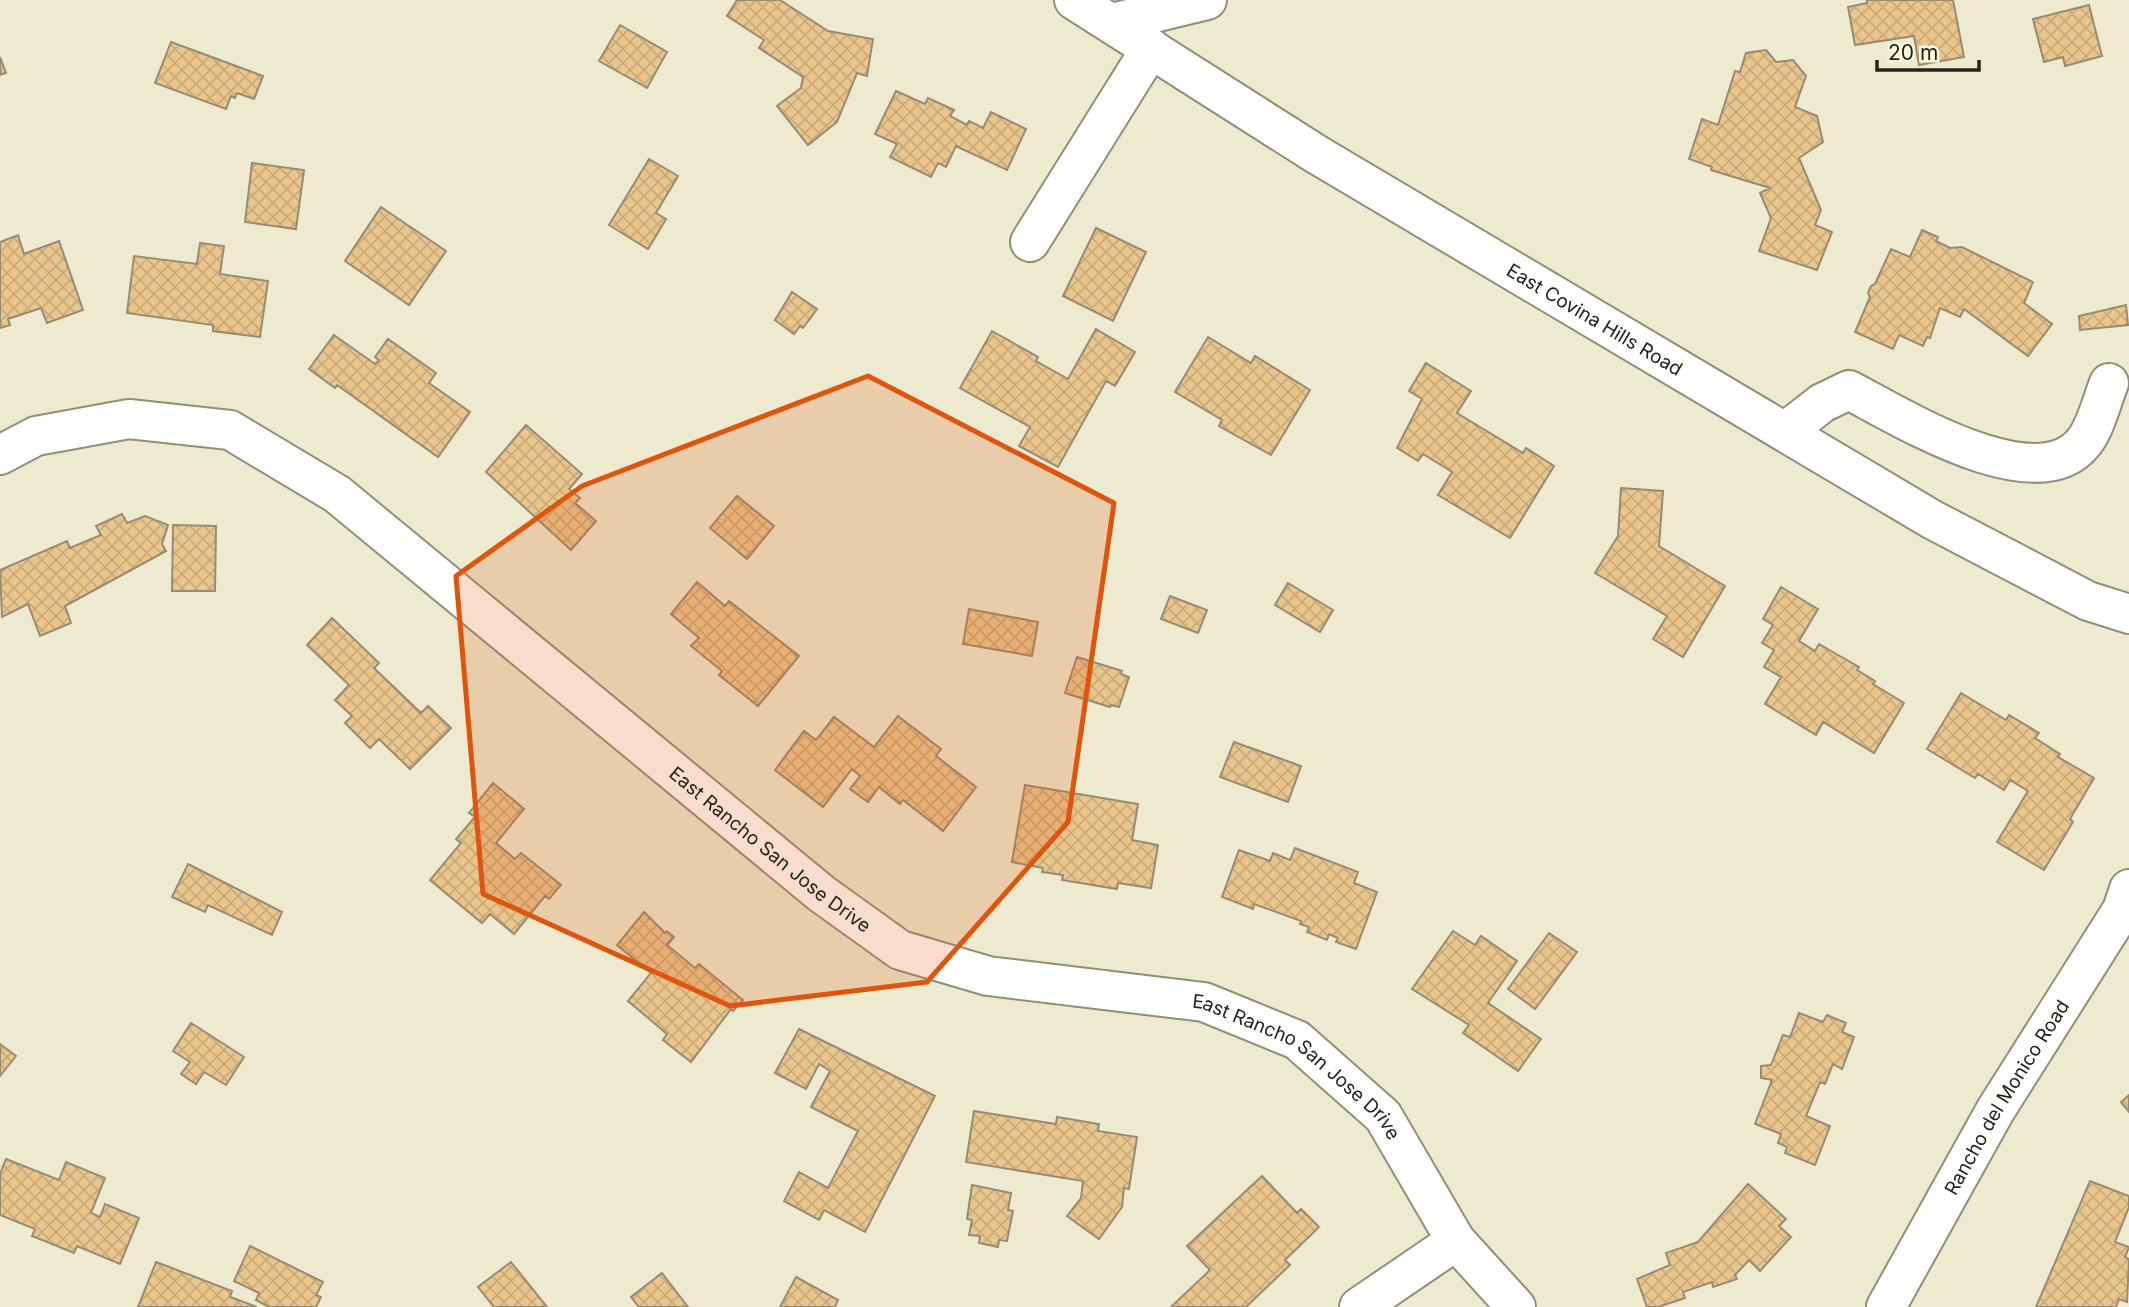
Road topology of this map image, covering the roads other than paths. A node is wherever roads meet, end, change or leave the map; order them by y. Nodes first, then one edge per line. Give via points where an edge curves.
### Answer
1 (1074, 0) edge
2 (1207, 0) edge
3 (1112, 23) junction
4 (1151, 48) junction
5 (1030, 242) dead end
6 (2109, 383) dead end
7 (1785, 432) junction
8 (0, 454) edge
9 (2129, 614) edge
10 (2129, 889) edge
11 (1456, 1241) junction
12 (1359, 1307) edge
13 (1516, 1307) edge
14 (1886, 1307) edge

1 - 3 street, East Covina Hills Road
2 - 3 street
3 - 4 street, East Covina Hills Road
4 - 5 street
4 - 7 street, East Covina Hills Road via 1316,154
6 - 7 street via 2085,442 2061,460 2028,463 1973,452 1849,390 1822,403
7 - 9 street, East Covina Hills Road via 1933,520 2088,601
8 - 11 street, East Rancho San Jose Drive via 36,436 129,419 230,430 337,494 822,894 900,950 988,976 1204,1002 1297,1040 1383,1116
10 - 14 street, Rancho del Monico Road via 2122,910 1995,1111
11 - 12 street
11 - 13 street, East Rancho San Jose Drive

